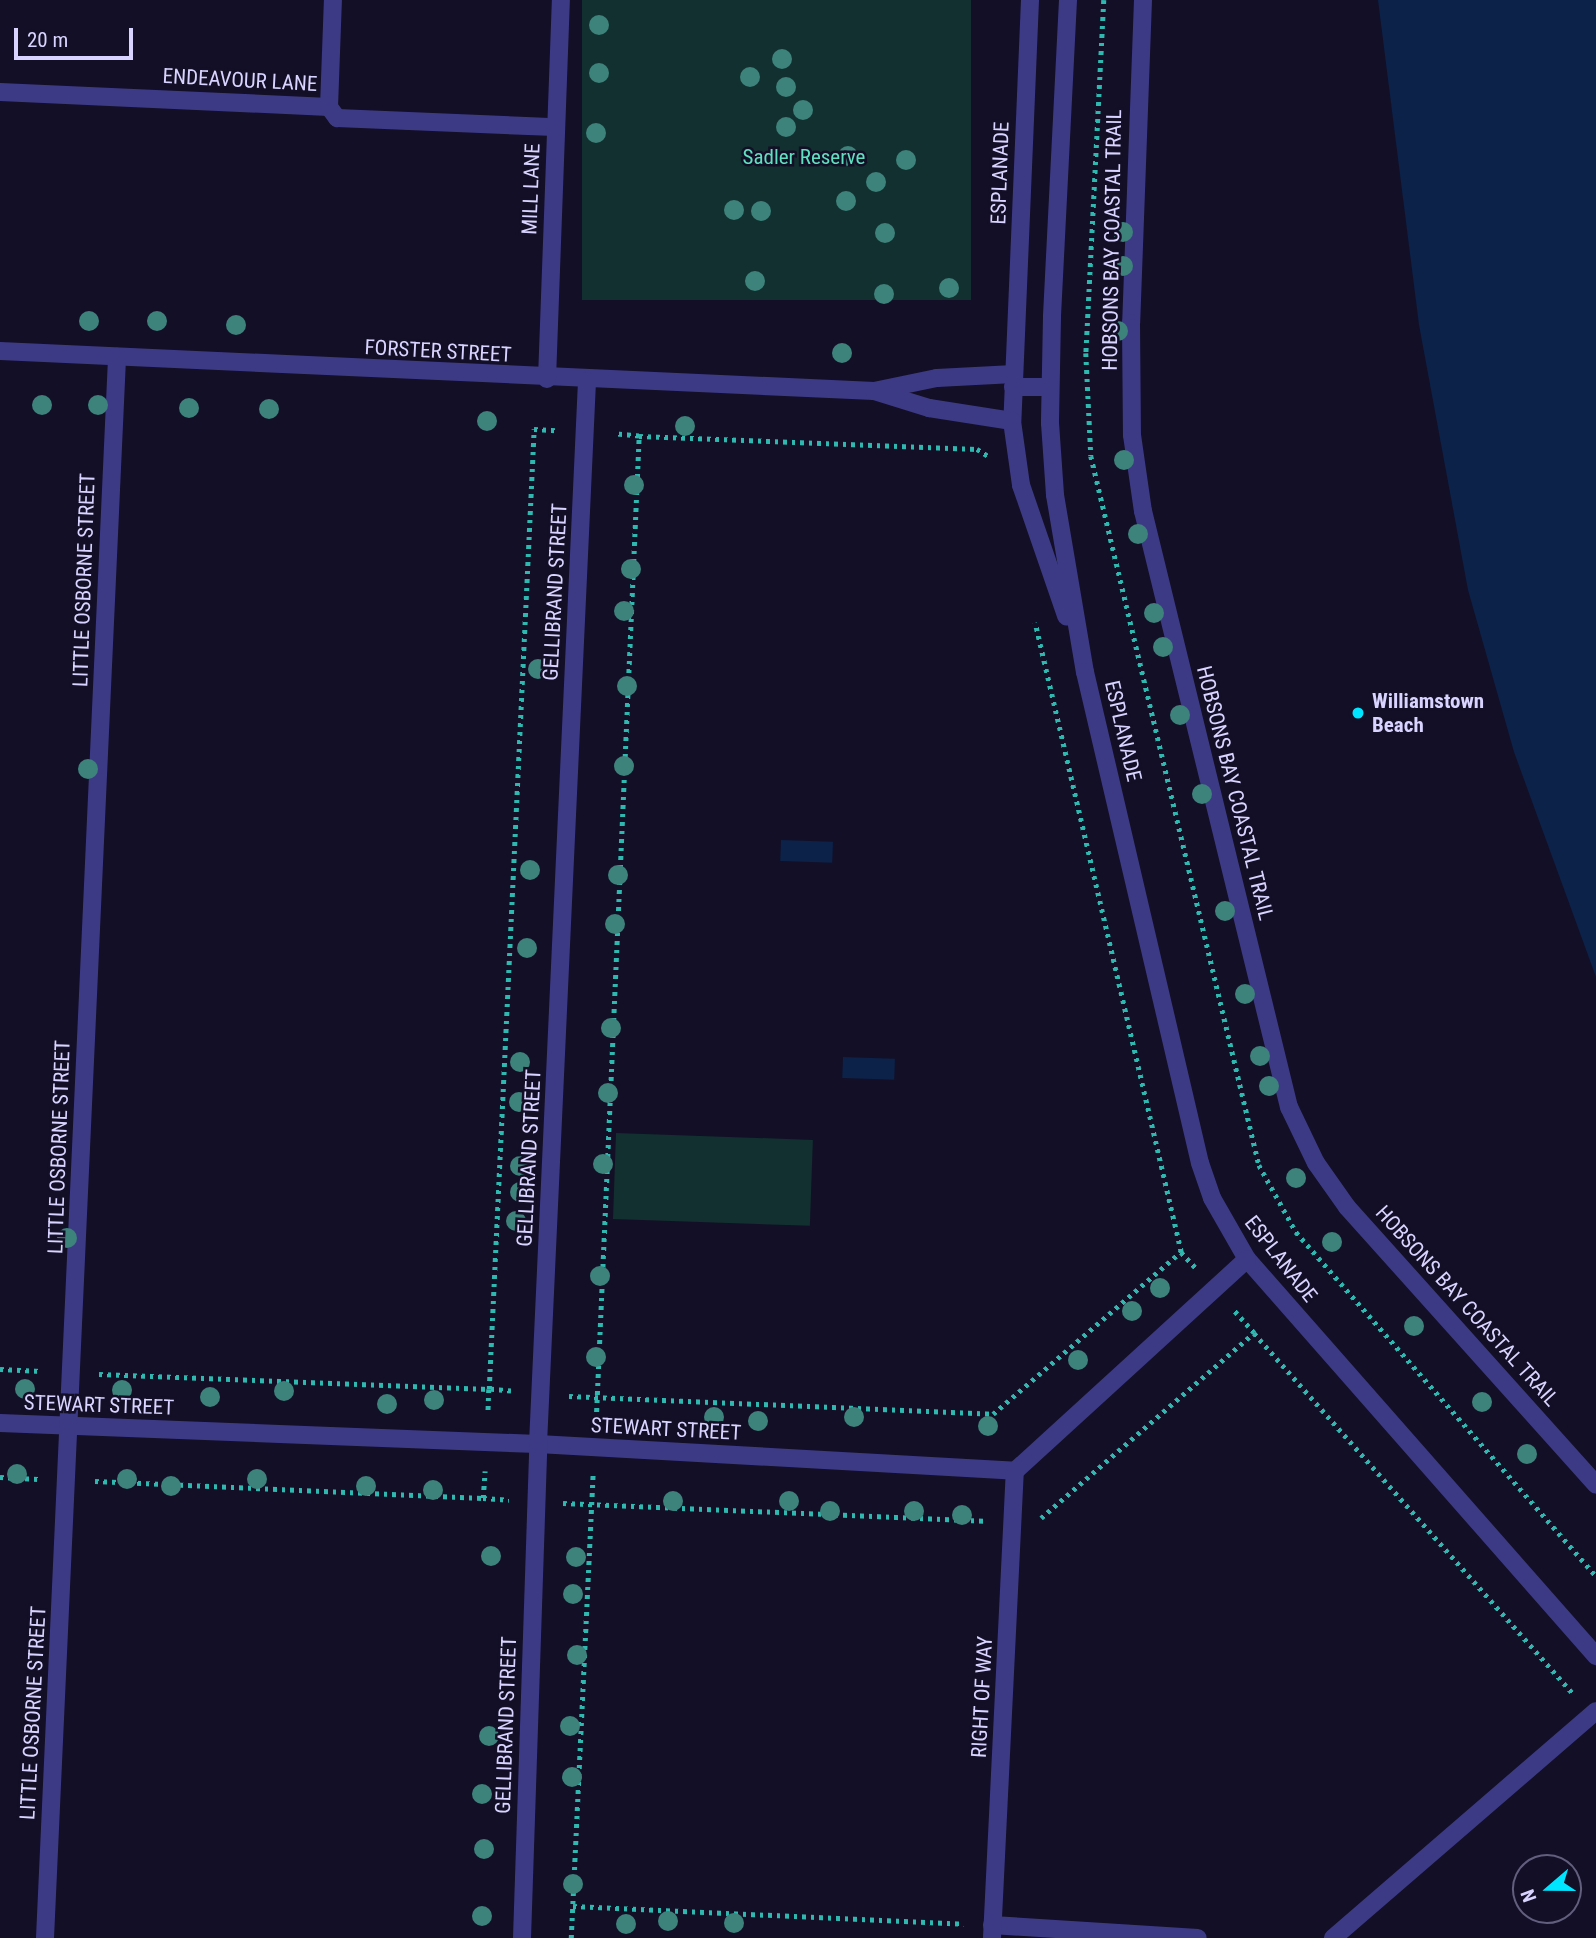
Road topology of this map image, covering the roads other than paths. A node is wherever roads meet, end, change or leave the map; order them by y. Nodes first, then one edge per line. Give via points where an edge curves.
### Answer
1 (333, 0) edge
2 (561, 0) edge
3 (1030, 0) edge
4 (1068, 0) edge
5 (1143, 0) edge
6 (0, 92) edge
7 (329, 107) junction
8 (555, 127) junction
9 (0, 351) edge
10 (117, 357) junction
11 (547, 379) junction
12 (1014, 380) junction
13 (587, 381) junction
14 (1050, 387) junction
15 (874, 391) junction
16 (1012, 421) junction
17 (1086, 672) junction
18 (1247, 1259) junction
19 (0, 1423) edge
20 (70, 1427) junction
21 (538, 1444) junction
22 (1015, 1471) junction
23 (1596, 1485) edge
24 (1596, 1656) edge
25 (1594, 1713) edge
26 (992, 1932) edge
27 (45, 1938) edge
28 (522, 1938) edge
29 (1198, 1938) edge
30 (1333, 1938) edge

1 - 7 street
2 - 8 street, MILL LANE
3 - 12 street, ESPLANADE
4 - 14 street, ESPLANADE
5 - 23 street, HOBSONS BAY COASTAL TRAIL via 1131,323 1132,435 1143,511 1289,1107 1316,1163 1347,1207
6 - 7 street, ENDEAVOUR LANE
7 - 8 street, ENDEAVOUR LANE via 337,118
8 - 11 street, MILL LANE
9 - 10 street, FORSTER STREET
10 - 11 street, FORSTER STREET
10 - 20 street, LITTLE OSBORNE STREET
11 - 13 street, FORSTER STREET
12 - 14 street, FORSTER STREET
12 - 15 street, FORSTER STREET via 937,379
12 - 16 street, ESPLANADE
13 - 15 street, FORSTER STREET
13 - 21 street, GELLIBRAND STREET
14 - 17 street, ESPLANADE via 1055,495
15 - 16 street, FORSTER STREET via 929,408
16 - 17 street, ESPLANADE via 1021,485
17 - 18 street, ESPLANADE via 1200,1164 1212,1198
18 - 22 street
18 - 24 street, ESPLANADE
19 - 20 street, STEWART STREET
20 - 21 street, STEWART STREET
20 - 27 street, LITTLE OSBORNE STREET
21 - 22 street, STEWART STREET
21 - 28 street, GELLIBRAND STREET
22 - 26 street, RIGHT OF WAY
25 - 30 street
26 - 29 street

